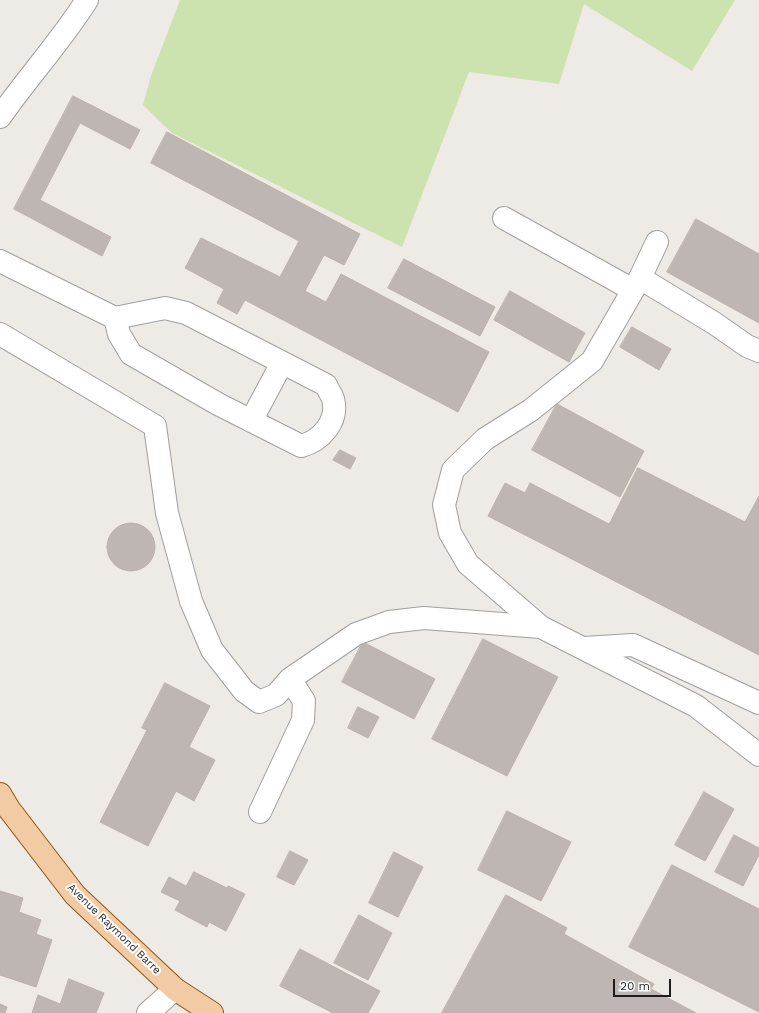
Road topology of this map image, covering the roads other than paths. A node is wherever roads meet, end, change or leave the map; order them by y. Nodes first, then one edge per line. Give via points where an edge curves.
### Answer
1 (87, 0) edge
2 (0, 117) edge
3 (504, 218) dead end
4 (657, 242) dead end
5 (0, 261) edge
6 (636, 284) junction
7 (115, 318) junction
8 (0, 334) edge
9 (759, 351) edge
10 (282, 363) junction
11 (251, 421) junction
12 (541, 627) junction
13 (584, 648) junction
14 (290, 679) junction
15 (759, 703) edge
16 (759, 755) edge
17 (0, 794) edge
18 (260, 812) dead end
19 (175, 988) junction
20 (148, 1013) edge
21 (212, 1013) edge

1 - 2 lane via 74,21
3 - 6 lane
4 - 6 lane
5 - 7 lane
6 - 9 lane via 714,323 747,346
6 - 12 lane via 592,361 531,410 485,439 453,470 444,505 450,533 468,564
7 - 10 lane via 165,308 186,313
7 - 11 lane via 119,334 131,354
8 - 14 lane via 156,426 167,513 192,601 212,650 244,691 259,702 276,695
10 - 11 lane
10 - 11 lane via 326,385 333,398 334,415 324,433 310,444 301,446
12 - 13 lane
12 - 14 lane via 424,618 389,622 356,634
13 - 15 lane via 633,645
13 - 16 lane via 696,706
14 - 18 lane via 304,701 303,720
17 - 19 main road, Avenue Raymond Barre via 75,895
19 - 20 lane
19 - 21 main road, Avenue Raymond Barre

